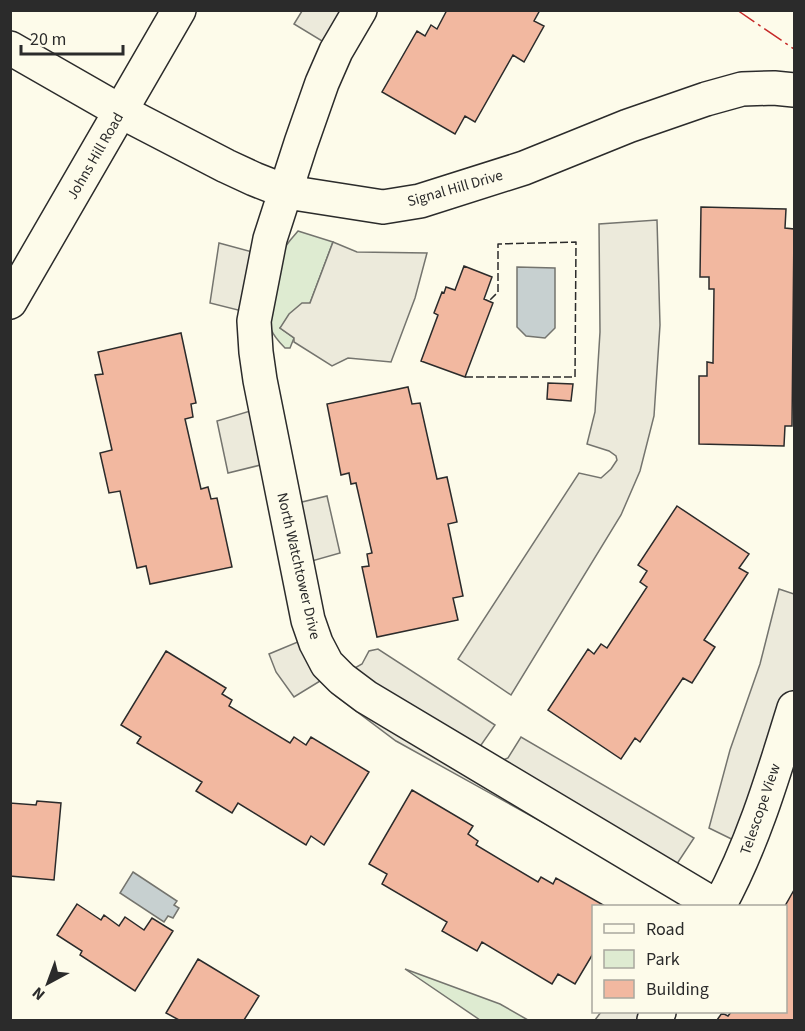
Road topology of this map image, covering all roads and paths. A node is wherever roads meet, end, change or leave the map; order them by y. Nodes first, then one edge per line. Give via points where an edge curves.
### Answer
1 (179, 10) edge
2 (360, 10) edge
3 (10, 48) edge
4 (795, 90) edge
5 (120, 111) junction
6 (287, 192) junction
7 (10, 302) edge
8 (795, 708) edge
9 (715, 905) edge
10 (718, 905) edge

1 - 5 street, Johns Hill Road
2 - 6 street, North Watchtower Drive via 322,83
3 - 5 street, Signal Hill Drive
4 - 6 street, Signal Hill Drive via 742,89 706,99 524,168 420,201 383,207
5 - 6 street, Signal Hill Drive via 226,166
5 - 7 street, Johns Hill Road
6 - 9 street, North Watchtower Drive via 270,239 260,286 256,352 308,620 327,664 366,697
8 - 10 street, Telescope View via 751,840

